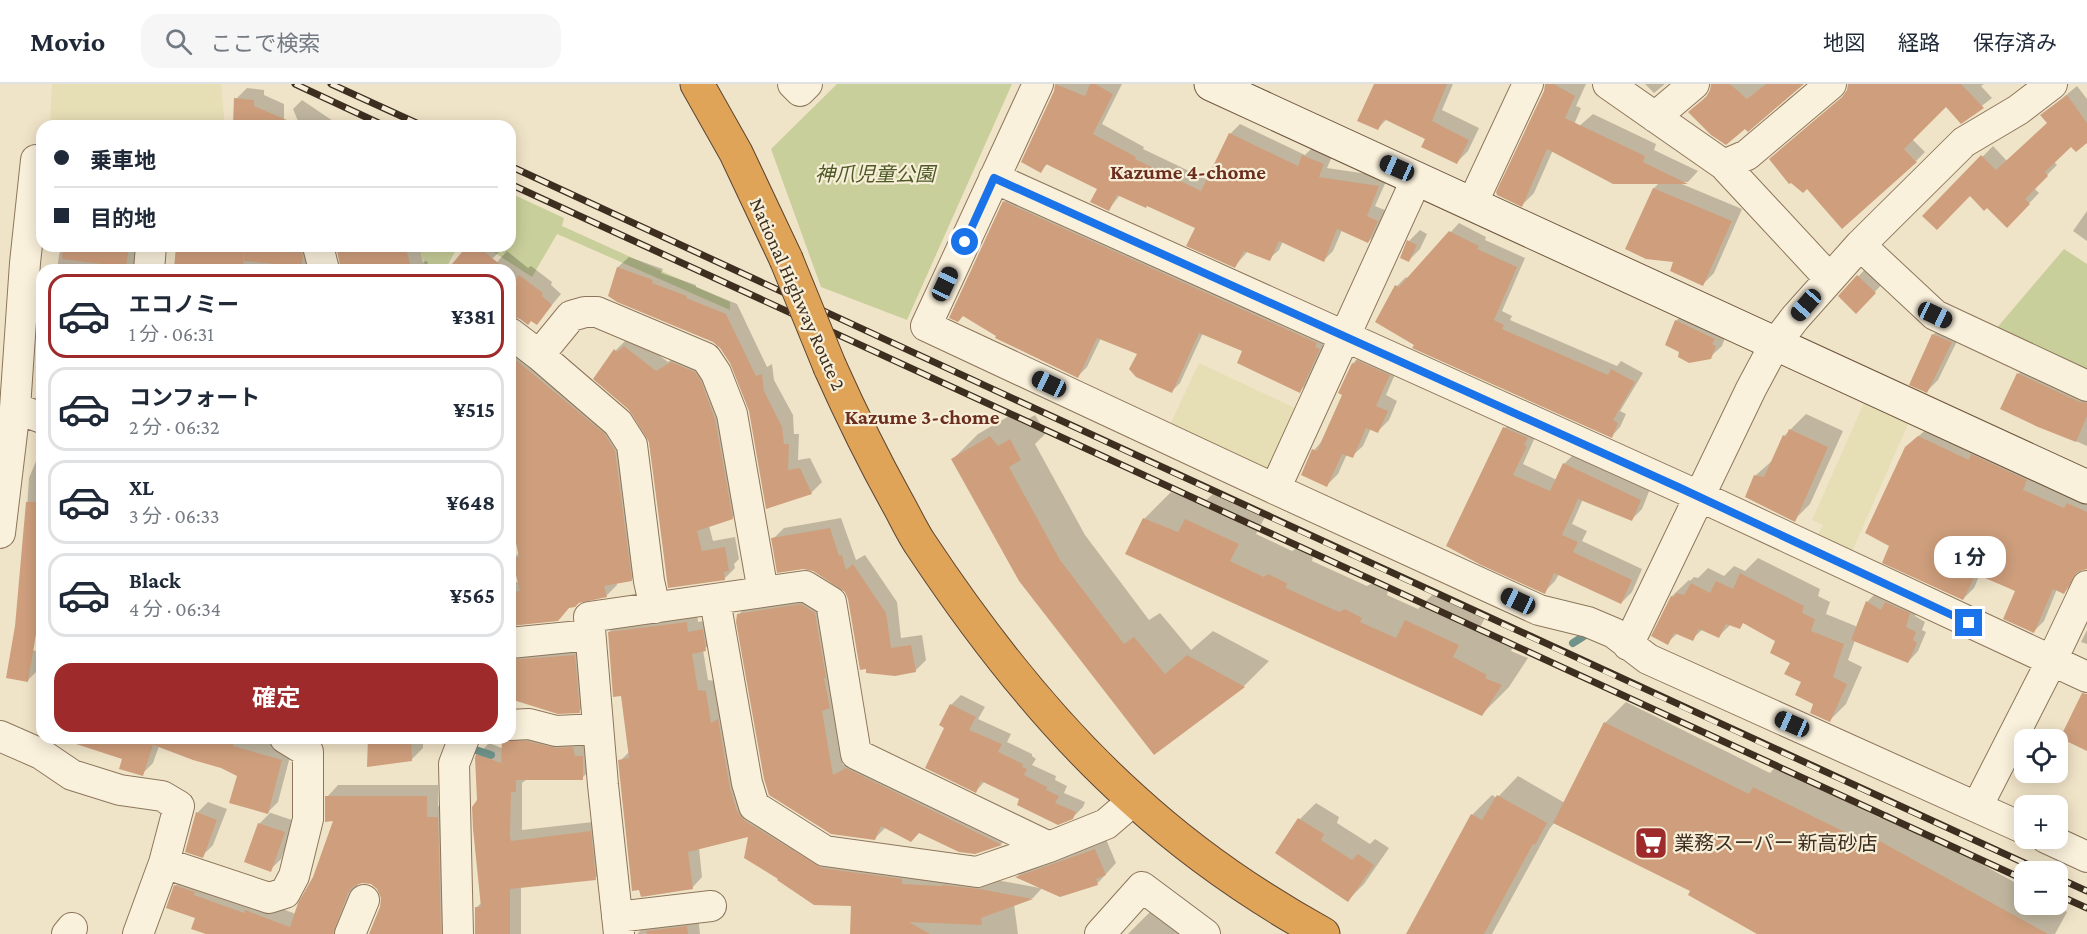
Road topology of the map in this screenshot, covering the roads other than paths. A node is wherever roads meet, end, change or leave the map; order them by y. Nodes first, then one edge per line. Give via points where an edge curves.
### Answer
1 (697, 84) edge
2 (794, 84) edge
3 (807, 84) edge
4 (1038, 84) edge
5 (1211, 84) edge
6 (1528, 84) edge
7 (1608, 84) edge
8 (1694, 84) edge
9 (1831, 84) edge
10 (2052, 84) edge
11 (1655, 117) junction
12 (1724, 165) junction
13 (994, 178) junction
14 (1417, 178) junction
15 (36, 183) edge
16 (1472, 204) junction
17 (1860, 245) junction
18 (1830, 278) junction
19 (1346, 336) junction
20 (516, 338) edge
21 (1775, 344) junction
22 (539, 355) junction
23 (2087, 386) edge
24 (28, 413) edge
25 (2087, 487) edge
26 (1275, 489) junction
27 (1699, 496) junction
28 (0, 533) edge
29 (2087, 586) edge
30 (763, 592) junction
31 (715, 600) junction
32 (655, 608) junction
33 (591, 635) junction
34 (516, 642) edge
35 (1628, 645) junction
36 (2051, 662) junction
37 (2087, 677) edge
38 (516, 724) edge
39 (598, 729) junction
40 (0, 736) edge
41 (36, 744) edge
42 (295, 744) edge
43 (462, 744) edge
44 (46, 746) edge
45 (1134, 800) junction
46 (1977, 807) junction
47 (2014, 824) edge
48 (1049, 847) junction
49 (2068, 848) edge
50 (2087, 857) edge
51 (164, 864) junction
52 (364, 900) dead end
53 (711, 906) dead end
54 (618, 926) edge
55 (1314, 932) edge
56 (138, 934) edge
57 (350, 934) edge
58 (458, 934) edge
59 (1100, 934) edge
60 (1205, 934) edge

1 - 45 highway, National Highway Route 2, bridge via 736,153 786,259 863,440 920,544 1020,678 1071,738
2 - 3 street via 800,92
4 - 13 street
5 - 14 street
6 - 16 street
7 - 11 street
8 - 11 street
9 - 12 street via 1747,154
10 - 17 street via 1964,142
11 - 12 street
12 - 18 street
13 - 19 street
13 - 26 street via 926,326
14 - 16 street
14 - 19 street
15 - 24 street via 25,263
16 - 21 street
17 - 18 street
17 - 23 street via 1935,315
18 - 21 street
19 - 26 street
19 - 27 street
20 - 22 street
21 - 25 street
21 - 27 street
22 - 30 street via 571,316 597,312 706,358 732,414
22 - 32 street via 618,423 632,445
24 - 28 street
26 - 35 street via 1539,610 1614,633
27 - 35 street
27 - 36 street
29 - 36 street
30 - 31 street
30 - 48 street via 804,586 831,602 856,754
31 - 32 street
31 - 48 street via 753,806 825,851 837,853 977,872
32 - 33 street via 589,617
33 - 34 street
33 - 39 street
35 - 46 street via 1648,659
36 - 37 street
36 - 46 street
38 - 39 street via 556,731
39 - 54 street
40 - 41 street
42 - 51 street via 308,752 308,819 294,876 285,893 269,898
43 - 58 street via 454,764
44 - 51 street via 72,775 120,790 162,796 179,806
45 - 48 street via 1106,824
45 - 55 highway, National Highway Route 2 via 1200,855
46 - 47 street
49 - 50 street
51 - 56 street
52 - 57 street
53 - 54 street
59 - 60 street via 1142,887

